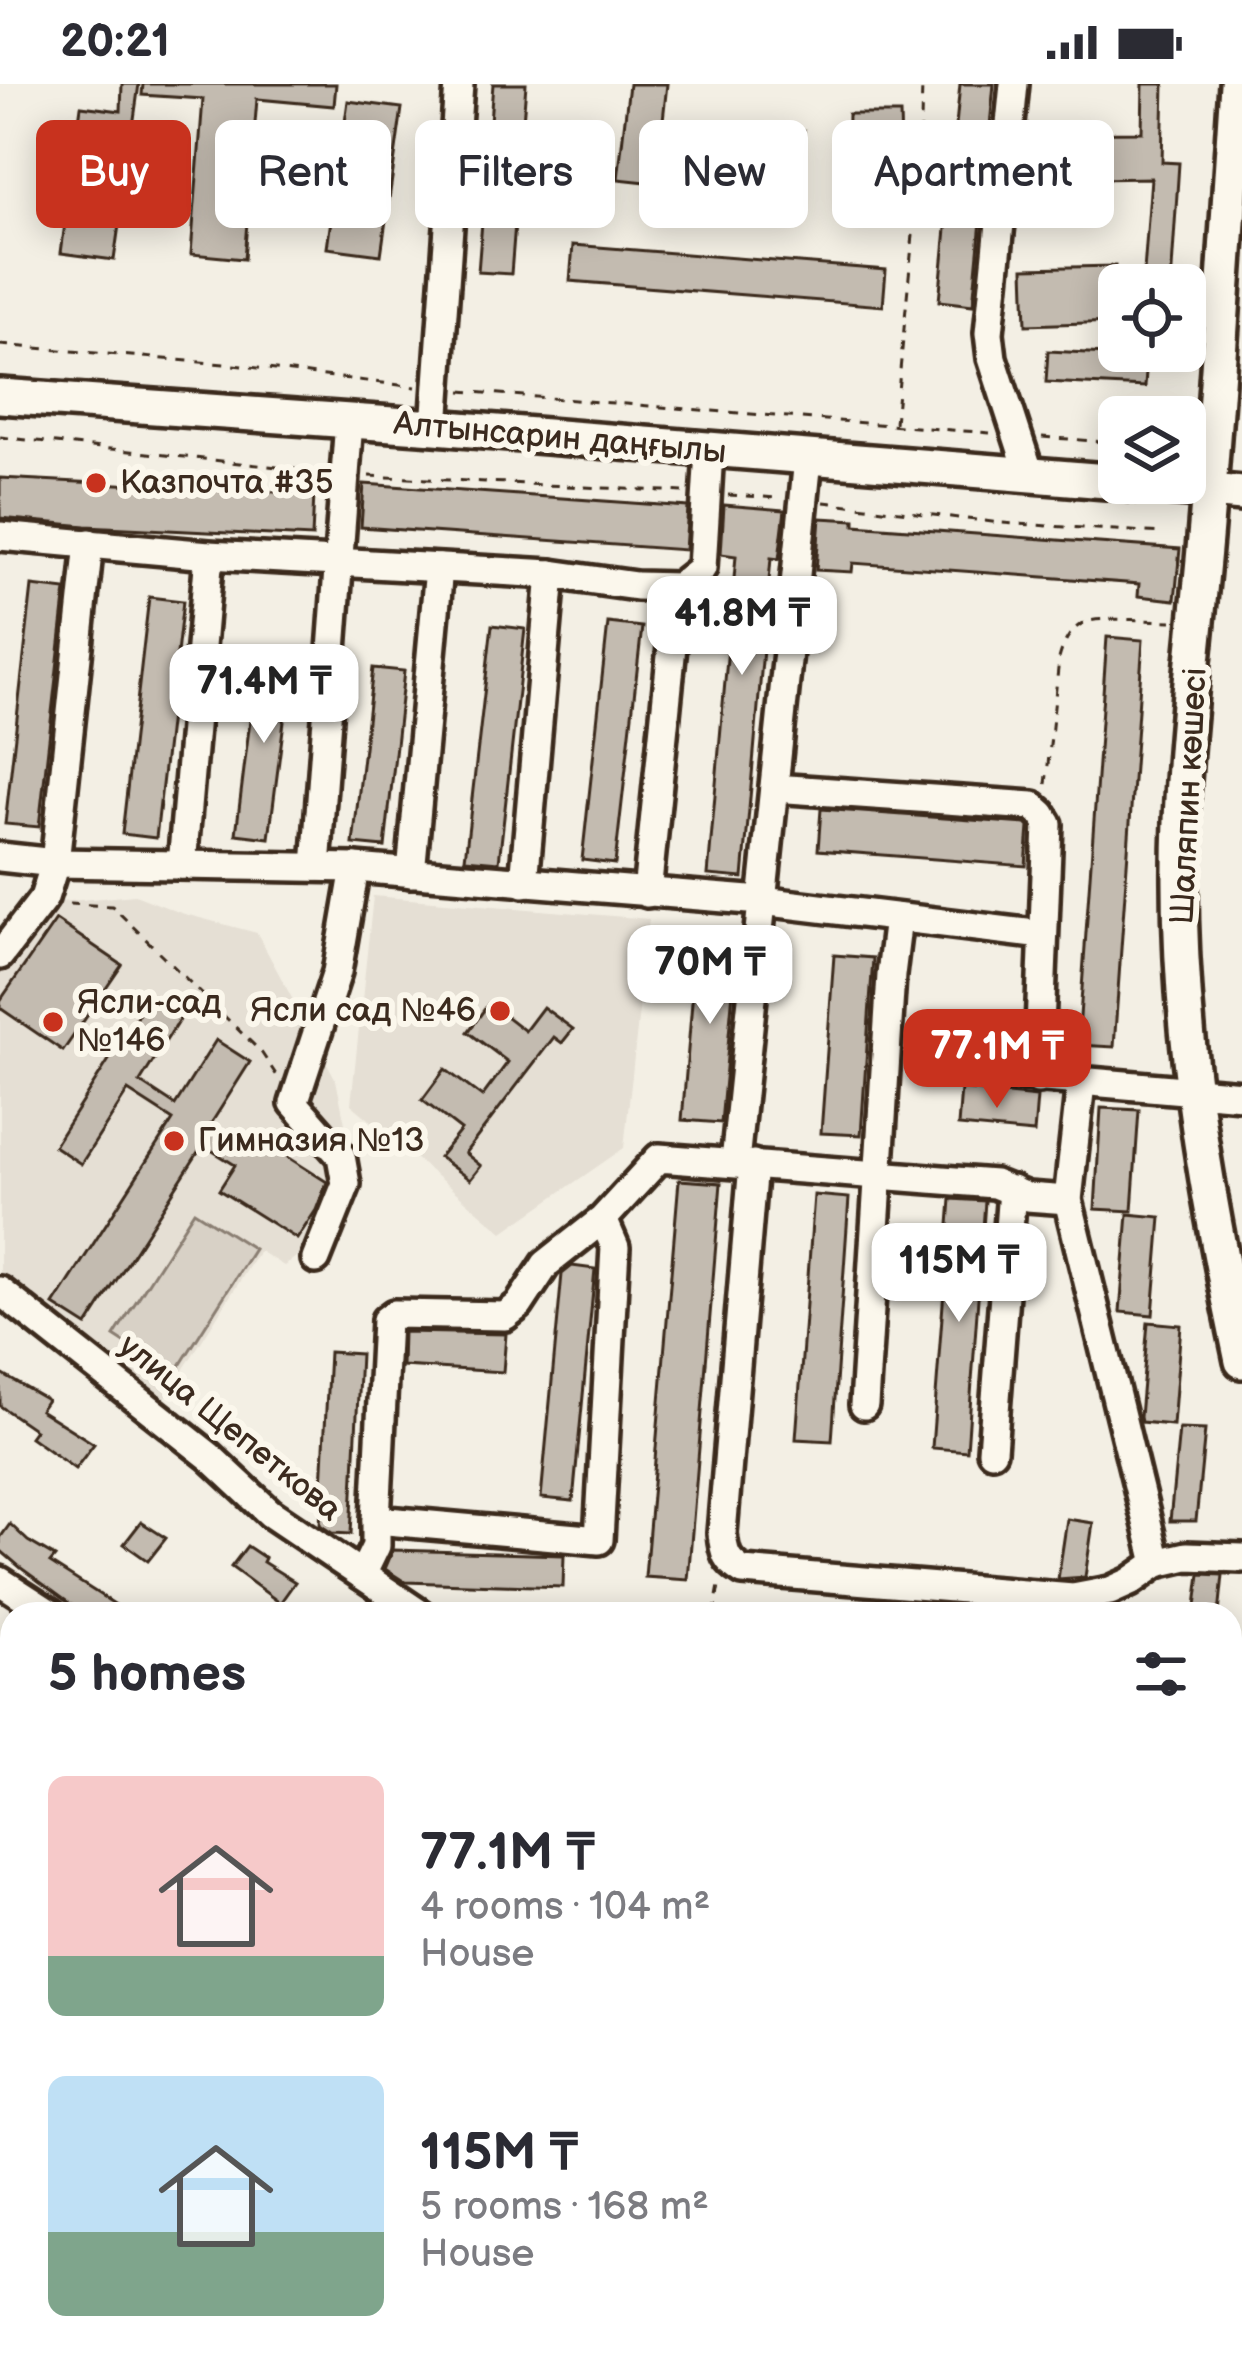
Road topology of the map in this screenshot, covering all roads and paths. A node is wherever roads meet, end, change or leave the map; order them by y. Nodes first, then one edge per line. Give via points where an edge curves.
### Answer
1 (458, 84) edge
2 (922, 84) edge
3 (1014, 84) edge
4 (1238, 84) edge
5 (0, 396) edge
6 (349, 421) junction
7 (895, 424) dead end
8 (434, 427) junction
9 (0, 437) edge
10 (709, 451) junction
11 (808, 459) junction
12 (345, 474) junction
13 (1030, 475) junction
14 (1098, 481) edge
15 (1226, 493) edge
16 (706, 494) junction
17 (803, 500) junction
18 (1162, 533) dead end
19 (0, 536) edge
20 (89, 543) junction
21 (209, 555) junction
22 (339, 563) junction
23 (439, 568) junction
24 (551, 574) junction
25 (678, 587) junction
26 (1198, 621) junction
27 (774, 788) junction
28 (1042, 814) junction
29 (0, 856) edge
30 (55, 863) junction
31 (182, 865) junction
32 (316, 867) junction
33 (355, 868) junction
34 (411, 873) junction
35 (524, 883) junction
36 (647, 893) junction
37 (44, 898) junction
38 (762, 902) junction
39 (898, 918) junction
40 (1043, 935) junction
41 (0, 955) edge
42 (962, 1071) dead end
43 (1038, 1079) junction
44 (1081, 1083) junction
45 (1193, 1091) junction
46 (1242, 1095) edge
47 (294, 1102) junction
48 (744, 1163) junction
49 (878, 1174) junction
50 (1012, 1190) junction
51 (1068, 1200) junction
52 (604, 1219) junction
53 (316, 1258) dead end
54 (0, 1292) edge
55 (1242, 1361) edge
56 (864, 1406) dead end
57 (992, 1451) dead end
58 (376, 1520) junction
59 (724, 1554) junction
60 (1242, 1558) edge
61 (1157, 1563) junction
62 (362, 1575) junction
63 (0, 1580) edge
64 (32, 1602) edge
65 (402, 1602) edge
66 (716, 1602) edge

1 - 8 street
2 - 7 path
3 - 13 street via 989,333
4 - 15 main road, Шаляпин көшесі
5 - 6 main road, Алтынсарин даңғылы
6 - 8 main road, Алтынсарин даңғылы
6 - 12 street
8 - 10 main road, Алтынсарин даңғылы
9 - 12 path
10 - 11 main road, Алтынсарин даңғылы
10 - 16 street
11 - 13 main road, Алтынсарин даңғылы
11 - 17 street
12 - 16 path
12 - 22 street
13 - 14 main road, Алтынсарин даңғылы
15 - 26 main road, Шаляпин көшесі
16 - 17 path
16 - 25 street via 701,568
17 - 18 path
17 - 27 street
19 - 20 street
20 - 21 street
20 - 30 street
21 - 22 street
21 - 31 street
22 - 23 street
22 - 32 street
23 - 24 street
23 - 34 street
24 - 25 street
24 - 35 street
25 - 36 street
26 - 28 path via 1089,621 1074,629 1059,659
26 - 45 main road, Шаляпин көшесі via 1180,882
27 - 28 street via 1033,806
27 - 38 street
28 - 40 street
29 - 30 street
30 - 31 street
30 - 37 street
31 - 32 street
32 - 33 street
33 - 34 street
33 - 47 street via 338,972
34 - 35 street
35 - 36 street
36 - 38 street
37 - 41 street
37 - 47 path via 112,907 261,1052
38 - 39 street
38 - 48 street
39 - 40 street
39 - 49 street
40 - 43 street
42 - 43 street
43 - 44 street
44 - 45 street
44 - 51 street
45 - 46 street
45 - 55 main road, Шаляпин көшесі
47 - 53 street via 341,1156 346,1184
48 - 49 street
48 - 52 street via 659,1158
48 - 59 street
49 - 50 street
49 - 56 street
50 - 51 street
50 - 57 street
51 - 61 street
52 - 58 street via 546,1264 505,1316 386,1320
52 - 58 street via 615,1247 598,1540
54 - 62 street, улица Щепеткова via 270,1513
58 - 62 street via 376,1546
59 - 61 street via 743,1571 1073,1598 1110,1591
59 - 66 path
60 - 61 street
62 - 65 street, улица Щепеткова
63 - 64 street

